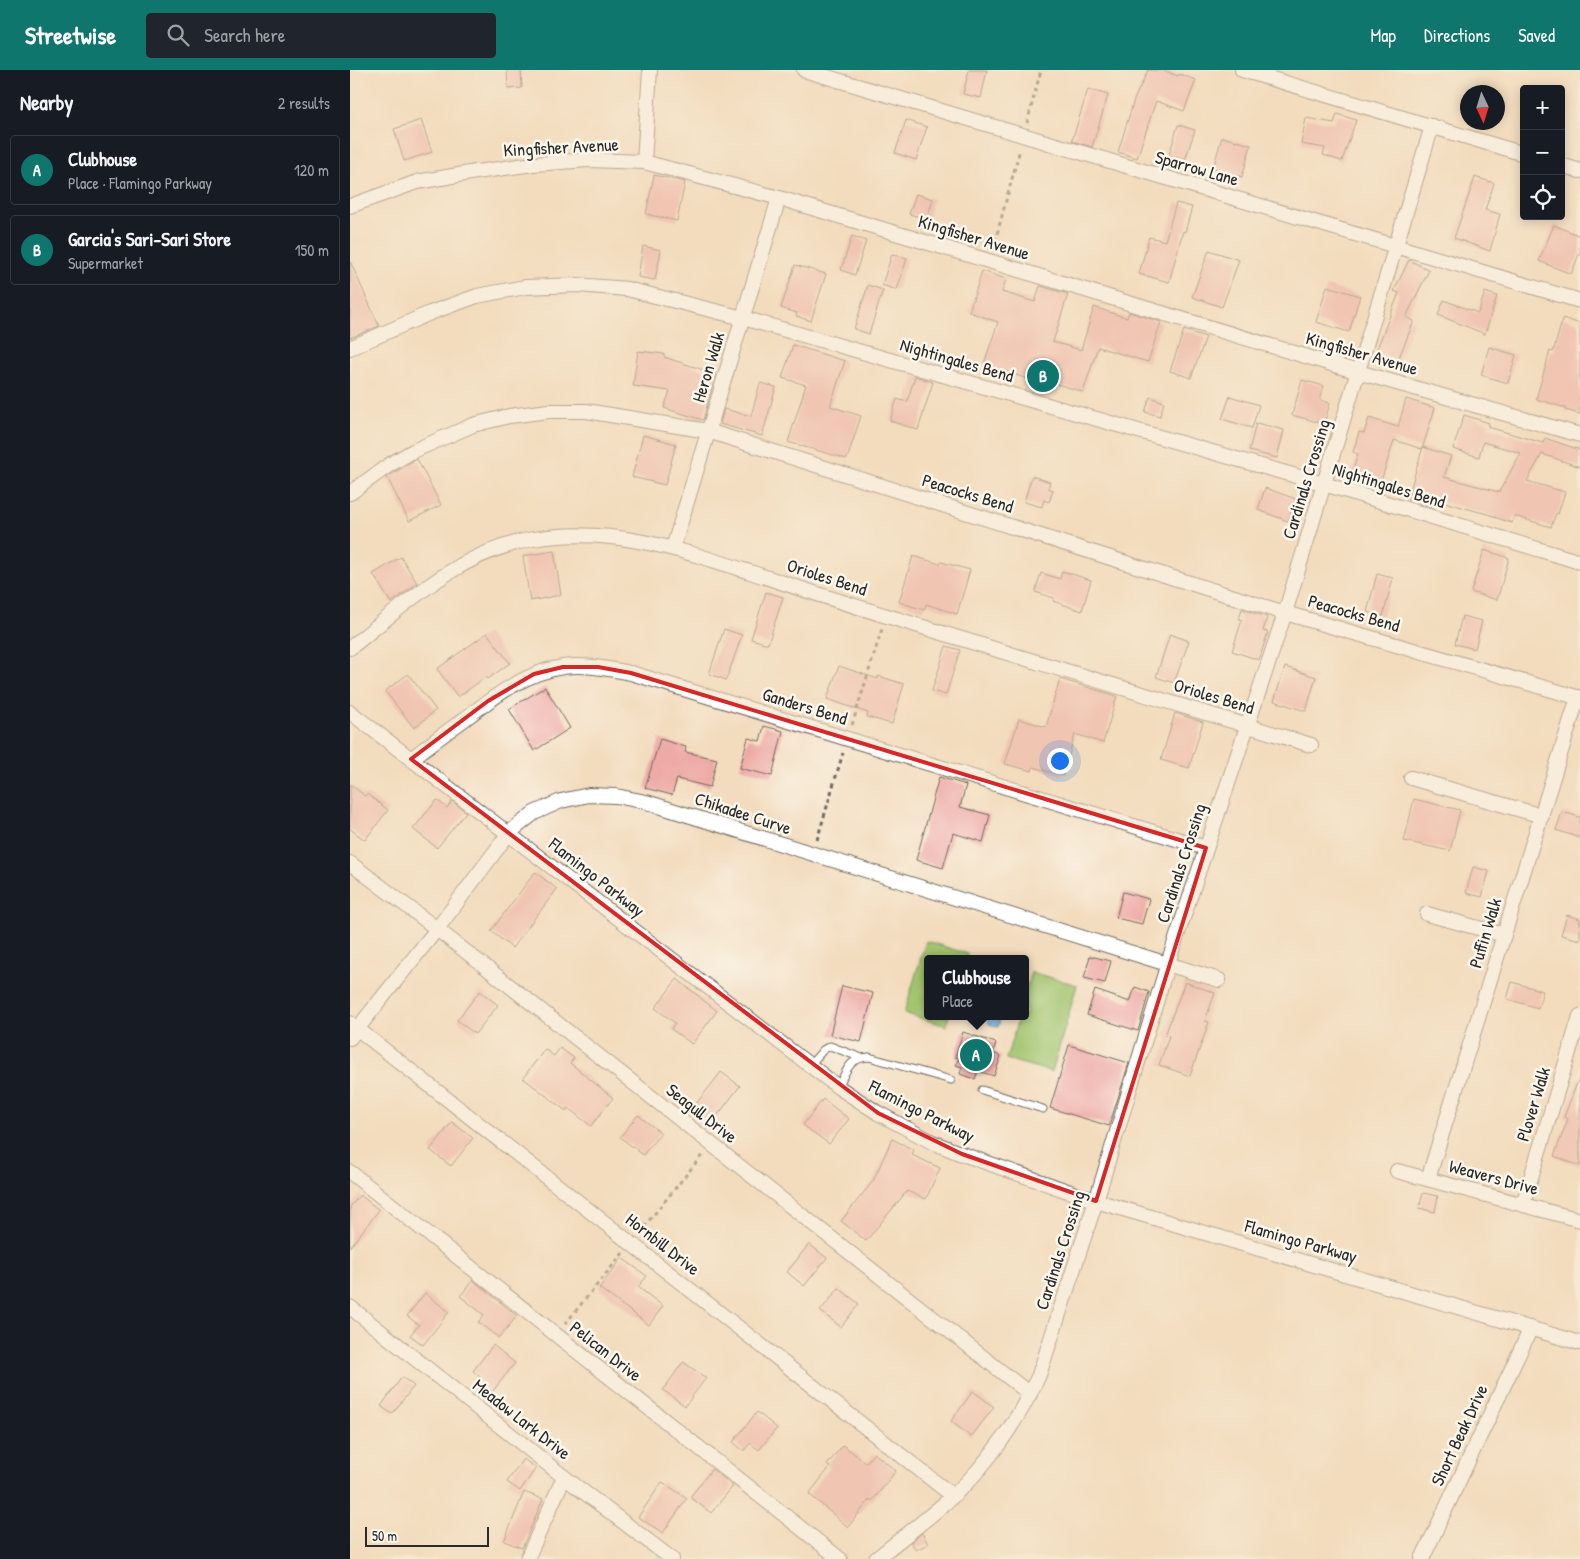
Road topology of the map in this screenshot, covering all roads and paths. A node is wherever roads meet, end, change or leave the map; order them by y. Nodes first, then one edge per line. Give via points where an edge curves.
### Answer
1 (650, 70) edge
2 (804, 70) edge
3 (1041, 70) edge
4 (1242, 70) edge
5 (1432, 126) junction
6 (1023, 137) junction
7 (1520, 153) edge
8 (644, 162) junction
9 (1565, 166) edge
10 (1580, 171) edge
11 (779, 198) junction
12 (350, 206) edge
13 (1397, 245) junction
14 (990, 262) junction
15 (1580, 302) edge
16 (743, 318) junction
17 (350, 348) edge
18 (1358, 372) junction
19 (708, 431) junction
20 (1580, 435) edge
21 (1324, 484) junction
22 (350, 494) edge
23 (673, 548) junction
24 (1580, 562) edge
25 (1286, 613) junction
26 (350, 648) edge
27 (1579, 697) edge
28 (350, 712) edge
29 (1248, 726) junction
30 (1311, 745) dead end
31 (411, 759) junction
32 (1412, 778) dead end
33 (1542, 816) junction
34 (509, 833) junction
35 (1206, 848) junction
36 (350, 863) edge
37 (1427, 914) dead end
38 (437, 929) junction
39 (1504, 936) junction
40 (1168, 963) junction
41 (1219, 980) dead end
42 (1580, 1016) edge
43 (353, 1030) edge
44 (859, 1057) junction
45 (810, 1065) junction
46 (951, 1080) dead end
47 (838, 1087) junction
48 (982, 1090) dead end
49 (1043, 1109) dead end
50 (1398, 1171) dead end
51 (350, 1172) edge
52 (1428, 1179) junction
53 (1096, 1201) junction
54 (1522, 1204) junction
55 (1580, 1220) edge
56 (350, 1308) edge
57 (1531, 1328) junction
58 (1580, 1343) edge
59 (1030, 1394) junction
60 (564, 1477) junction
61 (953, 1496) junction
62 (527, 1559) edge
63 (671, 1559) edge
64 (840, 1559) edge
65 (876, 1559) edge
66 (1422, 1559) edge

1 - 8 street
2 - 6 street, Sparrow Lane
3 - 6 path
4 - 5 street
5 - 7 street
5 - 13 street, Cardinals Crossing
6 - 13 street, Sparrow Lane
6 - 14 path
8 - 11 street, Kingfisher Avenue
8 - 12 street, Kingfisher Avenue via 588,160 476,172 418,182
9 - 10 street
11 - 14 street, Kingfisher Avenue
11 - 16 street, Heron Walk
13 - 15 street, Sparrow Lane
13 - 18 street, Cardinals Crossing
14 - 18 street, Kingfisher Avenue
16 - 17 street, Nightingales Bend via 628,289 577,285 525,287 477,296
16 - 19 street, Heron Walk
16 - 21 street, Nightingales Bend
18 - 20 street, Kingfisher Avenue
18 - 21 street, Cardinals Crossing
19 - 22 street, Peacocks Bend via 586,411 509,416 473,425 413,451
19 - 23 street, Heron Walk
19 - 25 street, Peacocks Bend
21 - 24 street, Nightingales Bend
21 - 25 street, Cardinals Crossing
23 - 26 street, Orioles Bend via 601,535 567,535 499,547 436,579
23 - 29 street, Orioles Bend
25 - 27 street, Peacocks Bend
25 - 29 street, Cardinals Crossing
27 - 33 street, Puffin Walk
28 - 31 street, Flamingo Parkway
29 - 30 street, Orioles Bend
29 - 35 street, Cardinals Crossing
31 - 34 street, Flamingo Parkway
31 - 35 street, Ganders Bend via 488,701 534,674 564,667 598,667 632,673
32 - 33 street
33 - 39 street, Puffin Walk
34 - 38 street, Chikadee Curve
34 - 40 street, Chikadee Curve via 534,813 560,801 589,795 616,796 646,802
34 - 45 street, Flamingo Parkway
35 - 40 street, Cardinals Crossing
36 - 38 street, Seagull Drive
37 - 39 street
38 - 43 street, Chikadee Curve
38 - 59 street, Seagull Drive
39 - 52 street, Puffin Walk
40 - 41 street, Chikadee Curve
40 - 53 street, Cardinals Crossing
42 - 54 street, Plover Walk
43 - 61 street, Hornbill Drive
44 - 45 lane via 830,1046 822,1050
44 - 46 lane via 886,1061
44 - 47 lane via 851,1062
45 - 47 street, Flamingo Parkway
47 - 53 street, Flamingo Parkway via 932,1142
48 - 49 lane
50 - 52 street, Weavers Drive
51 - 64 street, Pelican Drive
52 - 54 street, Weavers Drive
53 - 57 street, Flamingo Parkway
53 - 59 street, Cardinals Crossing via 1040,1375
54 - 55 street, Weavers Drive
56 - 60 street, Meadow Lark Drive
57 - 58 street, Flamingo Parkway
57 - 66 street, Short Beak Drive
59 - 61 street, Cardinals Crossing via 995,1449
60 - 62 street
60 - 63 street, Meadow Lark Drive
61 - 65 street, Cardinals Crossing

